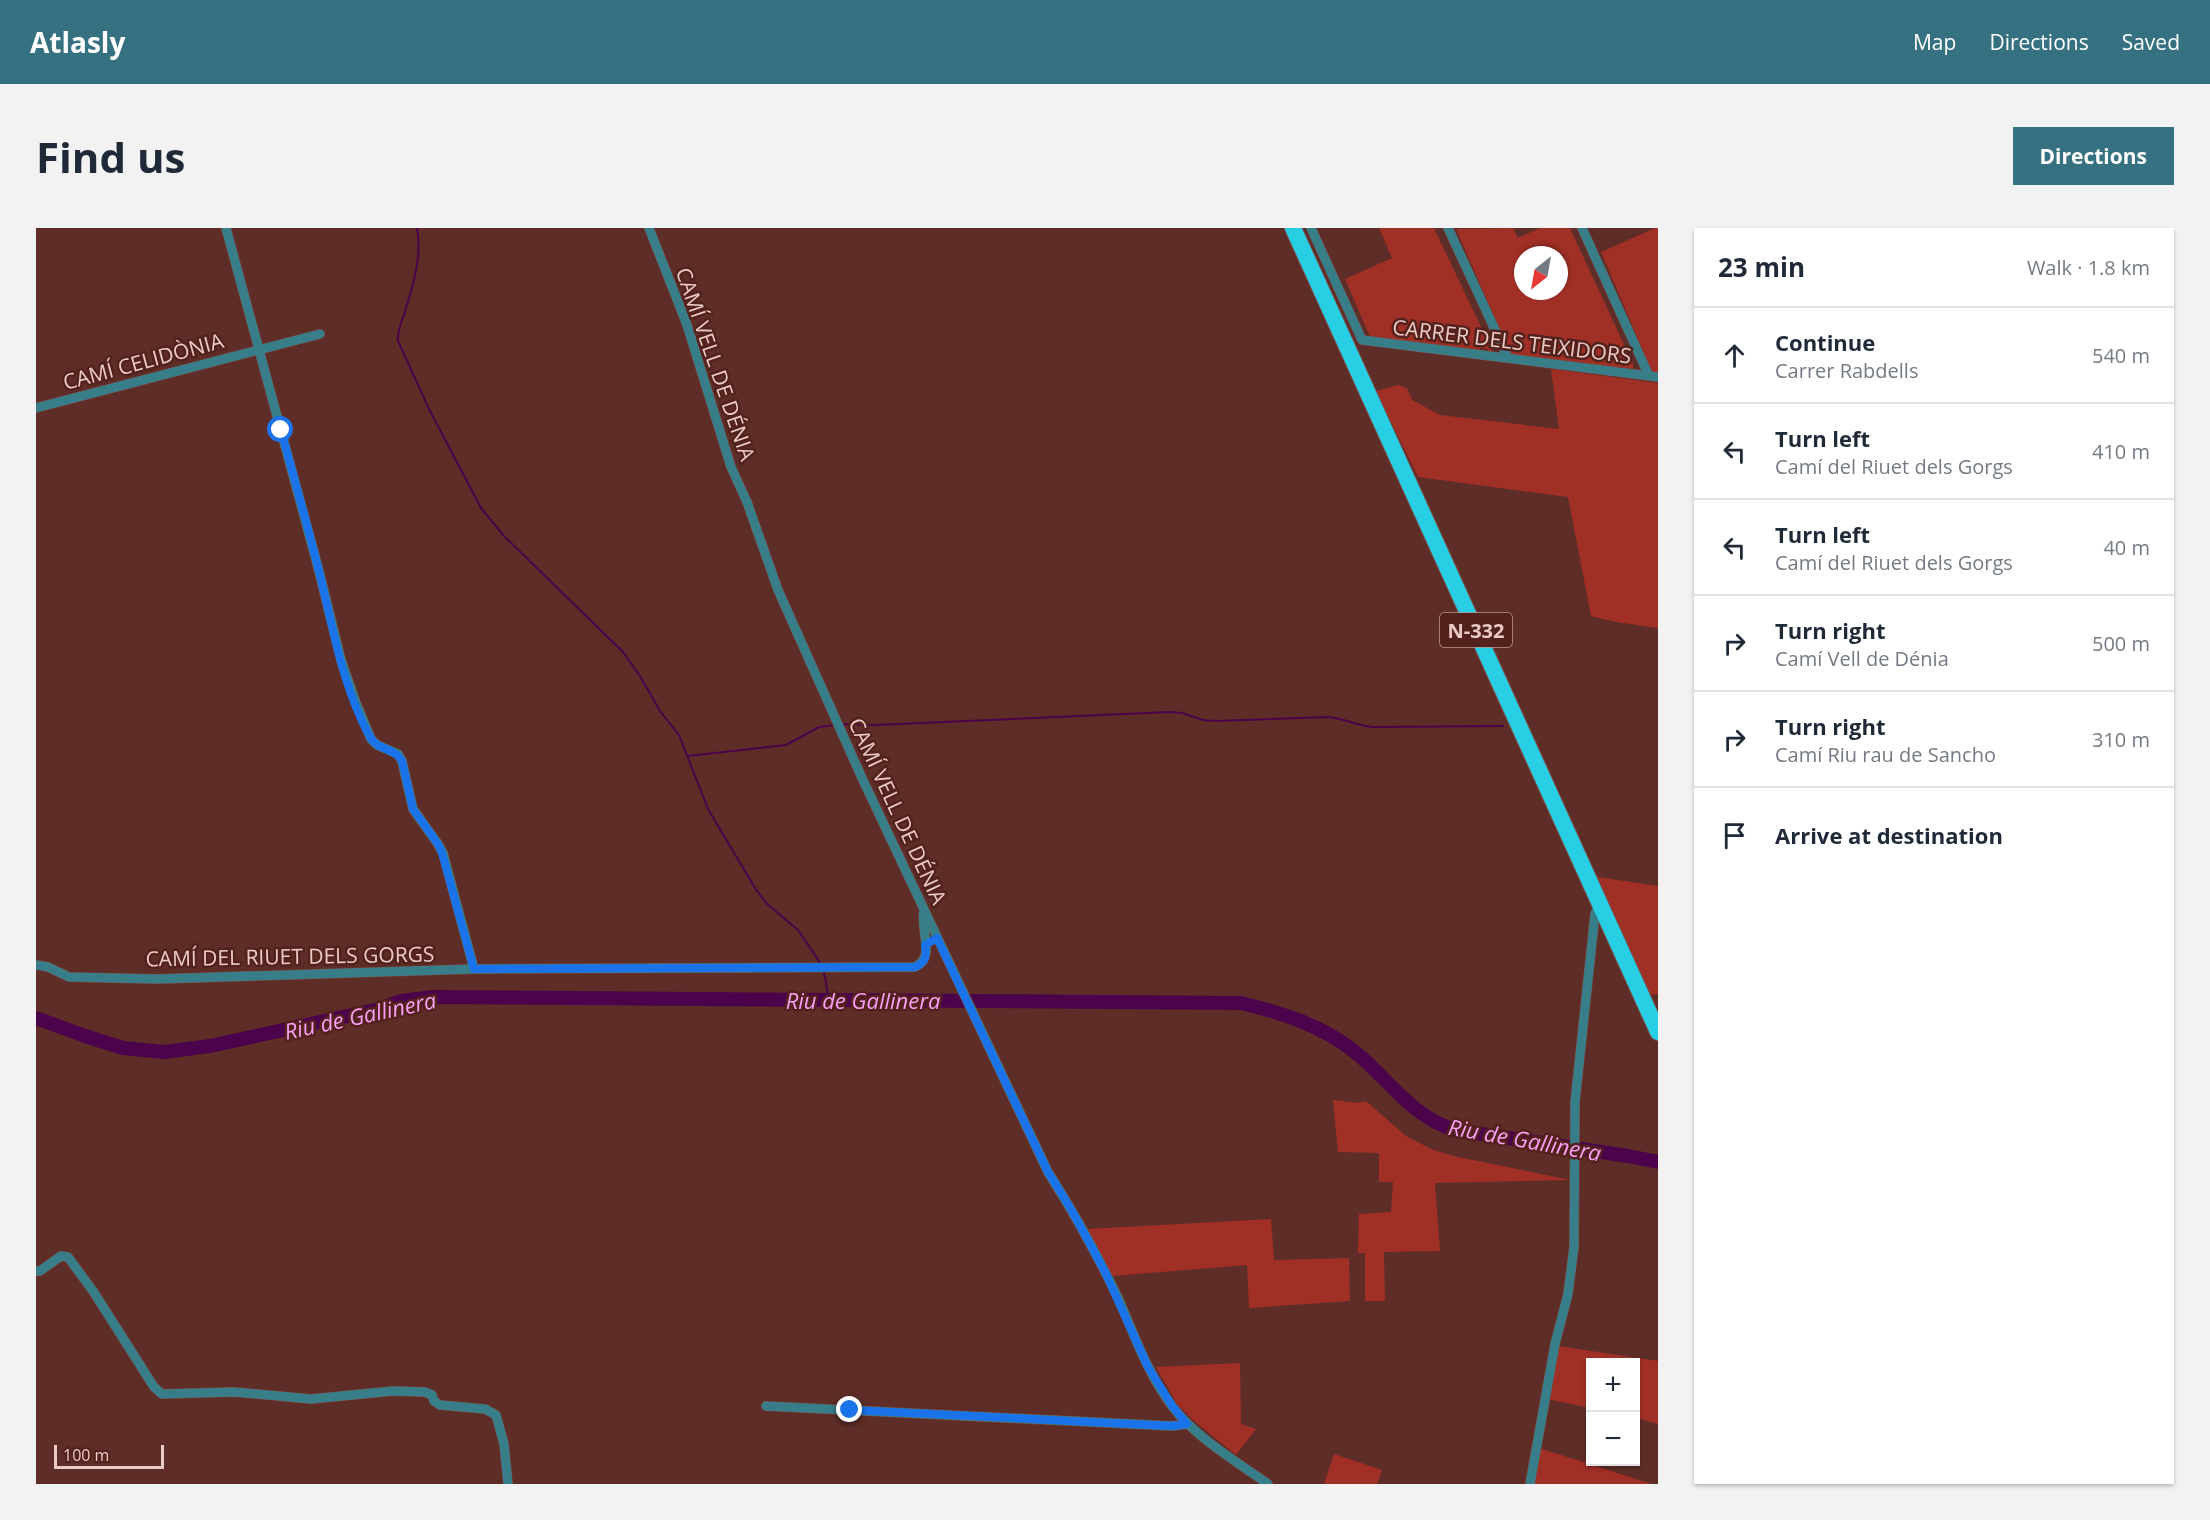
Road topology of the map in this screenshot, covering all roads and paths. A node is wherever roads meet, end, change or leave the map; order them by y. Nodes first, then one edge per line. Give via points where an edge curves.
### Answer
1 (226, 228) edge
2 (649, 228) edge
3 (1293, 228) edge
4 (1311, 228) edge
5 (1448, 228) edge
6 (1582, 228) edge
7 (320, 334) dead end
8 (259, 350) junction
9 (1508, 358) junction
10 (1654, 377) edge
11 (36, 408) edge
12 (1599, 903) junction
13 (924, 910) junction
14 (937, 938) junction
15 (925, 945) junction
16 (36, 965) edge
17 (474, 969) junction
18 (1658, 1032) edge
19 (36, 1271) edge
20 (766, 1406) dead end
21 (1187, 1424) junction
22 (508, 1484) edge
23 (1268, 1484) edge
24 (1530, 1484) edge

1 - 8 street
2 - 13 street, CAMÍ VELL DE DÉNIA via 687,325 731,467 765,558 841,734
3 - 12 highway, N-332
4 - 9 street, CARRER DELS TEIXIDORS via 1362,340
5 - 9 street
6 - 10 street
7 - 8 street, CAMÍ CELIDÒNIA
8 - 11 street, CAMÍ CELIDÒNIA
8 - 17 street via 349,685 371,739 398,754 402,761 413,809 438,844 445,862
9 - 10 street, CARRER DELS TEIXIDORS
12 - 18 highway, N-332
12 - 24 street via 1575,1102 1574,1247
13 - 14 street, CAMÍ VELL DE DÉNIA
13 - 15 street
14 - 15 street
14 - 21 street, CAMÍ VELL DE DÉNIA via 1048,1172 1105,1272 1148,1367
15 - 17 street, CAMÍ DEL RIUET DELS GORGS via 927,956 915,967
16 - 17 street, CAMÍ DEL RIUET DELS GORGS via 69,977 157,979
19 - 22 street via 61,1256 68,1257 162,1394 234,1392 311,1399 385,1391 425,1392 440,1404 485,1409 496,1415
20 - 21 street via 1160,1426
21 - 23 street, CAMÍ VELL DE DÉNIA

